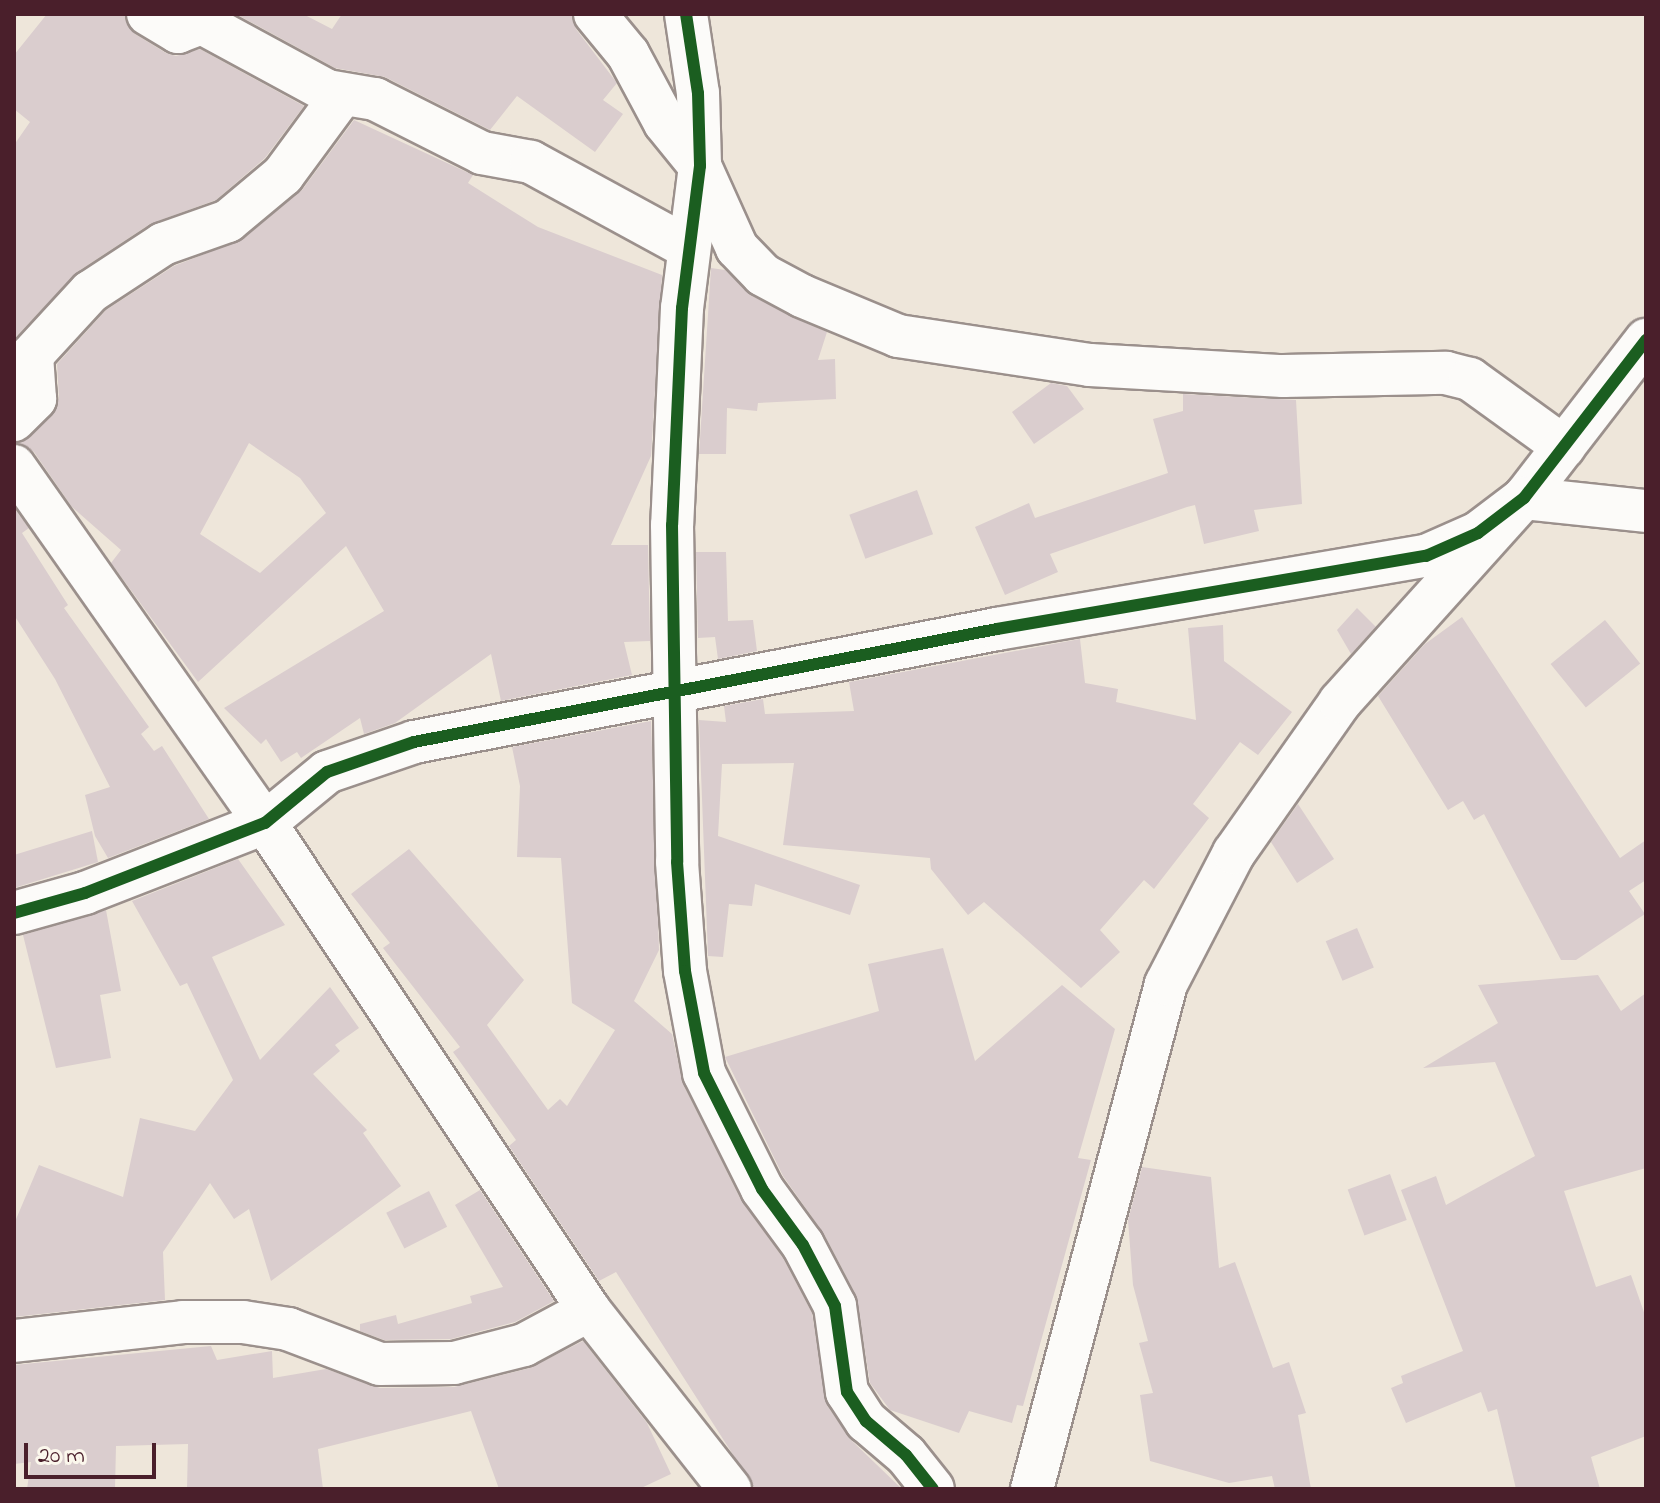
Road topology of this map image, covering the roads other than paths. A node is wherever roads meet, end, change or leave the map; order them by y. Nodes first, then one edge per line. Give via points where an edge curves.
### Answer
1 (148, 14) edge
2 (595, 14) edge
3 (686, 14) edge
4 (342, 95) junction
5 (700, 166) junction
6 (687, 247) junction
7 (1646, 340) edge
8 (14, 420) edge
9 (1564, 447) junction
10 (14, 466) edge
11 (1524, 498) junction
12 (1646, 511) edge
13 (675, 690) junction
14 (265, 823) junction
15 (14, 913) edge
16 (589, 1310) junction
17 (14, 1341) edge
18 (730, 1489) edge
19 (933, 1489) edge
20 (1032, 1489) edge

1 - 4 street via 178,32 202,23
2 - 5 street via 628,54 665,123
3 - 5 street via 698,93
4 - 6 street via 375,99 482,153 531,162
4 - 8 street via 283,175 228,221 163,244 90,292 56,325 32,355 35,399
5 - 6 street
5 - 9 street via 737,248 763,275 898,336 1090,365 1283,376 1446,373 1470,379
6 - 13 street via 672,525
7 - 9 street
9 - 11 street
10 - 14 street
11 - 12 street
11 - 13 street via 1478,533 1426,556
11 - 20 street via 1340,702 1234,853 1166,984
13 - 14 street via 414,742 327,772
13 - 19 street via 680,917 704,1073 762,1189 803,1245 835,1306 847,1392 866,1421 906,1455
14 - 15 street via 70,899
14 - 16 street
16 - 17 street via 524,1345 454,1363 380,1364 288,1329 243,1322 183,1322
16 - 18 street

